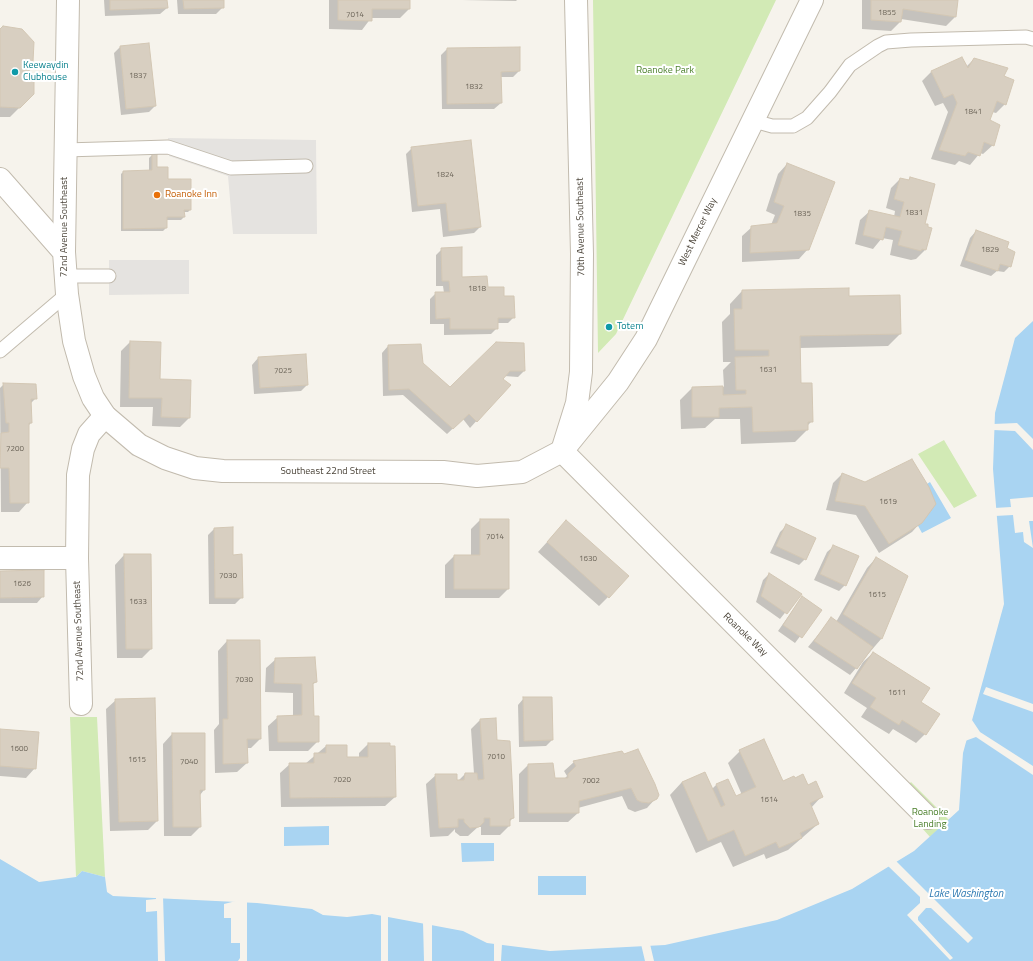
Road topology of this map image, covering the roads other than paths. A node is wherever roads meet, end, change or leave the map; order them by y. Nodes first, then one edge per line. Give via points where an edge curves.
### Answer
1 (68, 0) edge
2 (576, 0) edge
3 (812, 0) edge
4 (1033, 40) edge
5 (754, 121) junction
6 (65, 150) junction
7 (306, 166) dead end
8 (0, 179) edge
9 (64, 252) junction
10 (109, 276) dead end
11 (66, 285) junction
12 (0, 352) edge
13 (104, 416) junction
14 (562, 452) junction
15 (0, 558) edge
16 (77, 558) junction
17 (81, 704) dead end
18 (928, 818) dead end

1 - 6 street, 72nd Avenue Southeast
2 - 14 street, 70th Avenue Southeast via 582,254 581,372 577,403
3 - 5 street, West Mercer Way
4 - 5 lane via 1026,37 886,42 850,64 807,118 793,126 772,126
5 - 14 street, West Mercer Way via 646,339 618,382
6 - 7 lane via 168,147 231,168
6 - 9 street, 72nd Avenue Southeast
8 - 9 street
9 - 11 street, 72nd Avenue Southeast
10 - 11 lane
11 - 12 lane
11 - 13 street, 72nd Avenue Southeast via 74,341 84,376
13 - 14 street, Southeast 22nd Street via 139,445 165,458 195,468 223,471 443,472 476,476 503,475 522,472
13 - 16 street, 72nd Avenue Southeast via 89,434 78,475
14 - 18 street, Roanoke Way
15 - 16 street
16 - 17 street, 72nd Avenue Southeast

